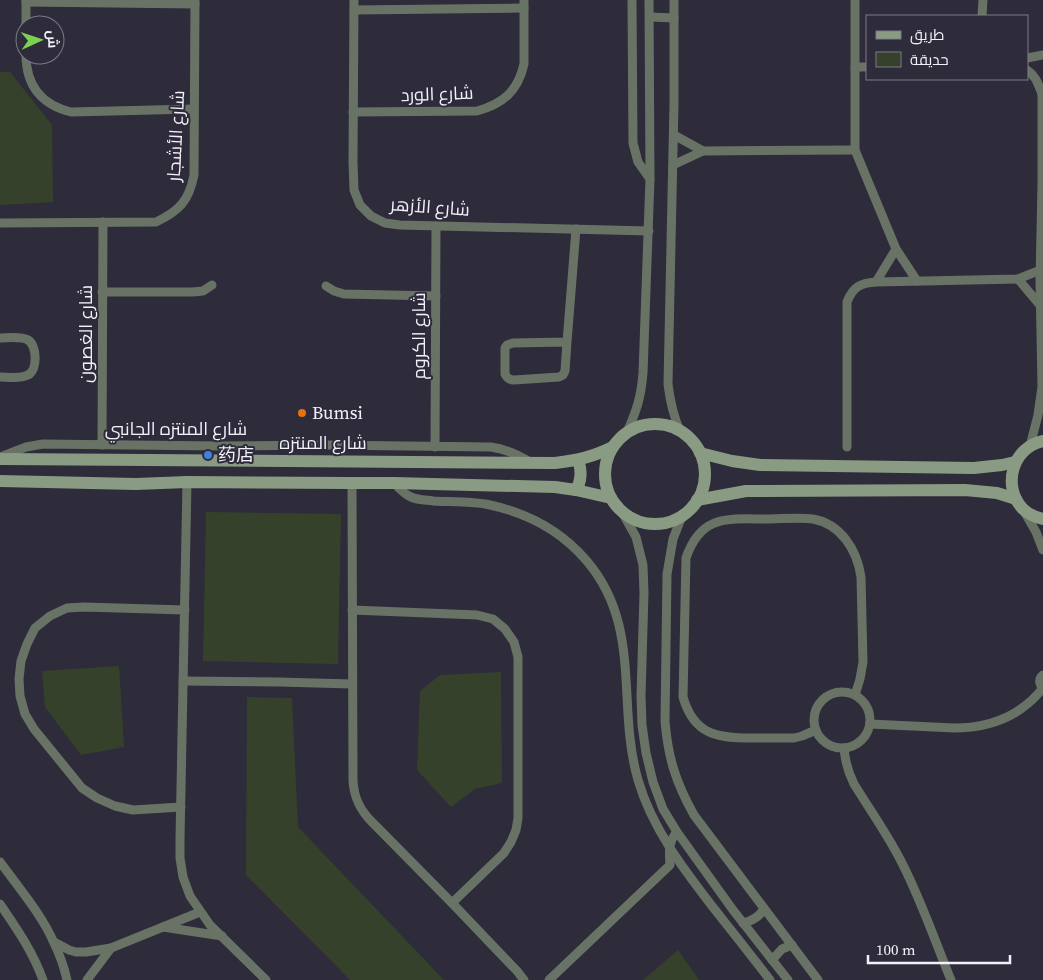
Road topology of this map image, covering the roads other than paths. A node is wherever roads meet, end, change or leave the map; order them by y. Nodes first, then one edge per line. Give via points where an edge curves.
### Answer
1 (632, 0) edge
2 (649, 0) edge
3 (674, 0) edge
4 (855, 0) edge
5 (982, 0) edge
6 (26, 1) edge
7 (195, 2) edge
8 (524, 4) edge
9 (354, 5) edge
10 (26, 15) edge
11 (982, 15) edge
12 (650, 17) junction
13 (674, 18) junction
14 (1043, 55) edge
15 (1028, 58) edge
16 (26, 65) edge
17 (866, 66) edge
18 (855, 67) junction
19 (1028, 71) edge
20 (1043, 92) edge
21 (194, 109) junction
22 (353, 112) junction
23 (674, 135) junction
24 (854, 150) junction
25 (703, 151) junction
26 (673, 165) junction
27 (650, 179) junction
28 (103, 222) junction
29 (0, 223) edge
30 (436, 226) junction
31 (576, 229) junction
32 (649, 231) junction
33 (896, 249) junction
34 (1042, 269) edge
35 (1018, 279) junction
36 (917, 281) junction
37 (876, 282) junction
38 (212, 286) dead end
39 (326, 286) dead end
40 (102, 292) junction
41 (436, 296) junction
42 (1040, 305) junction
43 (0, 338) edge
44 (567, 342) junction
45 (0, 377) edge
46 (680, 431) junction
47 (627, 432) junction
48 (1043, 441) edge
49 (102, 445) junction
50 (613, 446) junction
51 (1030, 446) junction
52 (435, 447) junction
53 (847, 447) dead end
54 (700, 453) junction
55 (0, 458) edge
56 (578, 460) junction
57 (135, 461) junction
58 (394, 461) junction
59 (530, 462) junction
60 (1015, 462) junction
61 (0, 481) edge
62 (187, 482) junction
63 (394, 482) junction
64 (352, 483) junction
65 (136, 484) junction
66 (576, 490) junction
67 (611, 498) junction
68 (697, 500) junction
69 (1019, 504) junction
70 (622, 512) junction
71 (682, 516) junction
72 (1043, 520) edge
73 (1043, 550) edge
74 (185, 610) junction
75 (352, 610) junction
76 (1043, 675) edge
77 (183, 681) junction
78 (352, 684) junction
79 (1043, 688) edge
80 (854, 695) junction
81 (628, 696) junction
82 (641, 696) junction
83 (870, 724) junction
84 (816, 730) junction
85 (844, 748) junction
86 (181, 807) junction
87 (677, 832) junction
88 (669, 845) junction
89 (0, 862) edge
90 (670, 865) junction
91 (702, 865) junction
92 (684, 869) junction
93 (452, 903) junction
94 (0, 904) edge
95 (764, 909) junction
96 (200, 912) junction
97 (743, 923) junction
98 (162, 927) junction
99 (222, 936) junction
100 (54, 942) junction
101 (792, 945) junction
102 (111, 948) junction
103 (772, 960) junction
104 (43, 980) edge
105 (67, 980) edge
106 (87, 980) edge
107 (266, 980) edge
108 (524, 980) edge
109 (549, 980) edge
110 (770, 980) edge
111 (788, 980) edge
112 (818, 980) edge
113 (951, 980) edge

1 - 27 street via 632,143 638,162
2 - 12 street
3 - 13 street
4 - 18 street
5 - 11 street
6 - 7 street
6 - 10 street
7 - 21 street, شارع الأشجار
8 - 9 street
8 - 22 street, شارع الورد via 522,73 502,101 477,111
9 - 22 street, شارع الأزهر
12 - 13 street
12 - 27 street
13 - 23 street
14 - 15 street
16 - 21 street via 28,76 40,96 49,104 71,112
17 - 18 street
18 - 24 street
19 - 20 street
20 - 34 street
21 - 28 street, شارع الأشجار via 194,175 184,203 171,215 156,222
22 - 30 street, شارع الأزهر via 354,190 360,204 371,216 385,223
23 - 25 street
23 - 26 street
24 - 25 street
24 - 33 street
25 - 26 street
26 - 46 street via 668,384
27 - 32 street
28 - 29 street, شارع الأشجار
28 - 40 street, شارع الغصون
30 - 31 street, شارع الأزهر
30 - 41 street, شارع الكروم
31 - 32 street, شارع الأزهر
31 - 44 street
32 - 47 street via 642,389
33 - 36 street
33 - 37 street
34 - 35 street
34 - 42 street
35 - 36 street
35 - 42 street
36 - 37 street
37 - 53 street via 858,286 847,302
38 - 40 street via 193,292
39 - 41 street via 344,294
40 - 49 street, شارع الغصون
41 - 52 street, شارع الكروم
42 - 51 street via 1041,400
43 - 45 street via 30,341 34,367 32,372 22,377
44 - 44 street via 510,344 505,348 505,374 510,380 563,375
46 - 47 street via 653,424
46 - 54 street
47 - 50 street
48 - 51 street
49 - 52 street, شارع المنتزه الجانبي
49 - 55 street, شارع المنتزه الجانبي via 43,444
50 - 56 street, شارع المنتزه
50 - 67 street via 606,463 605,481
51 - 60 street
52 - 59 street, شارع المنتزه الجانبي via 505,449
54 - 60 street via 760,465 960,468
54 - 68 street via 704,477
55 - 57 street, شارع المنتزه
56 - 59 street, شارع المنتزه
56 - 66 street via 581,472
57 - 58 street, شارع المنتزه
57 - 65 street
58 - 59 street, شارع المنتزه
58 - 63 street
60 - 69 street via 1011,474 1012,487
61 - 65 street
62 - 64 street
62 - 65 street
62 - 74 street
63 - 64 street
63 - 66 street
63 - 81 street via 402,491 423,500 488,505 513,511 534,519 571,544 587,560 611,600 624,644
64 - 75 street
66 - 67 street
67 - 70 street
68 - 69 street via 746,492 955,490 998,493
68 - 71 street
69 - 72 street
69 - 73 street
70 - 71 street via 633,519 658,524
70 - 82 street via 636,537 643,565
71 - 95 street via 673,539 666,589 666,741 684,798
74 - 77 street
74 - 86 street via 67,608 35,628 21,661 19,679 25,714 82,788 114,806 133,810
75 - 78 street
75 - 93 street via 477,615 493,619 514,642 518,657 516,830 504,853
76 - 79 street via 1039,682
77 - 78 street
77 - 86 street
78 - 93 street via 352,781 357,804
79 - 83 street via 1018,711 981,726
80 - 83 street via 867,707
80 - 84 street via 838,693 823,700 815,714
80 - 84 street via 863,662 861,580 854,552 842,535 812,519 721,520 698,534 686,558 683,697 690,714 706,731 727,738 794,738
81 - 82 street
81 - 88 street via 628,725 638,781 647,806
82 - 87 street via 646,753 653,782
83 - 85 street via 864,738 852,747
84 - 85 street via 830,746
85 - 113 street via 850,776 907,873
86 - 96 street via 183,877
87 - 88 street
87 - 91 street
88 - 90 street
88 - 92 street
89 - 100 street
90 - 92 street
90 - 109 street
91 - 92 street
91 - 97 street
92 - 110 street
93 - 108 street
94 - 104 street via 31,951
95 - 97 street via 753,920
95 - 101 street
96 - 98 street
96 - 99 street
97 - 103 street
98 - 99 street
98 - 102 street
99 - 107 street
100 - 102 street via 76,952
100 - 105 street
101 - 103 street via 782,949
101 - 112 street
102 - 106 street
103 - 111 street

